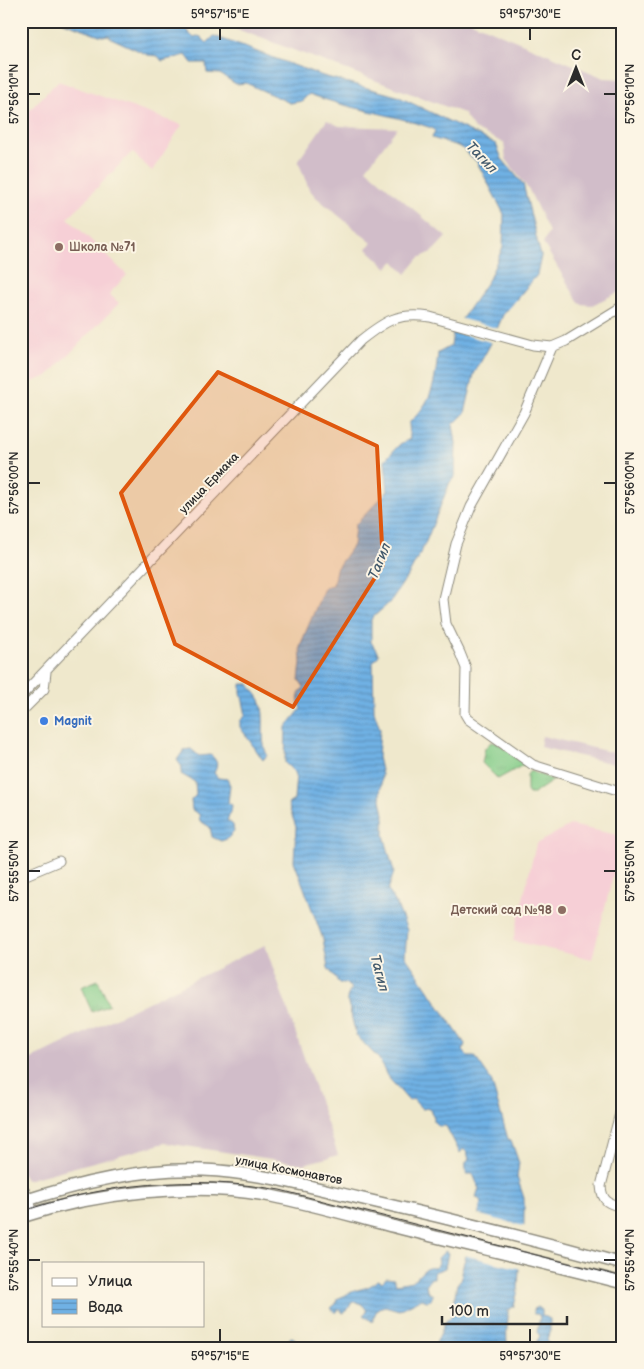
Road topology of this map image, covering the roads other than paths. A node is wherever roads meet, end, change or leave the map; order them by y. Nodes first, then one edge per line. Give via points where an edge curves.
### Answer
1 (623, 306) edge
2 (552, 347) junction
3 (46, 672) junction
4 (21, 696) edge
5 (21, 709) edge
6 (623, 793) edge
7 (59, 861) dead end
8 (21, 877) edge
9 (623, 1102) edge
10 (21, 1184) edge
11 (25, 1201) edge
12 (623, 1207) edge
13 (33, 1213) junction
14 (21, 1217) edge
15 (623, 1264) edge
16 (623, 1283) edge

1 - 2 street
2 - 3 street, улица Ермака via 414,315 398,317 379,326 361,340
2 - 6 street via 524,413 470,507 456,544 443,599 446,624 466,668 465,714 468,719 532,765
3 - 4 street, улица Ермака
3 - 5 street via 44,689
7 - 8 street
9 - 12 street via 601,1195 613,1205
10 - 11 street
11 - 13 street
11 - 15 main road, улица Космонавтов via 97,1181 151,1172 202,1170 239,1173 405,1209
13 - 14 main road
13 - 16 main road via 100,1197 201,1189 270,1196

